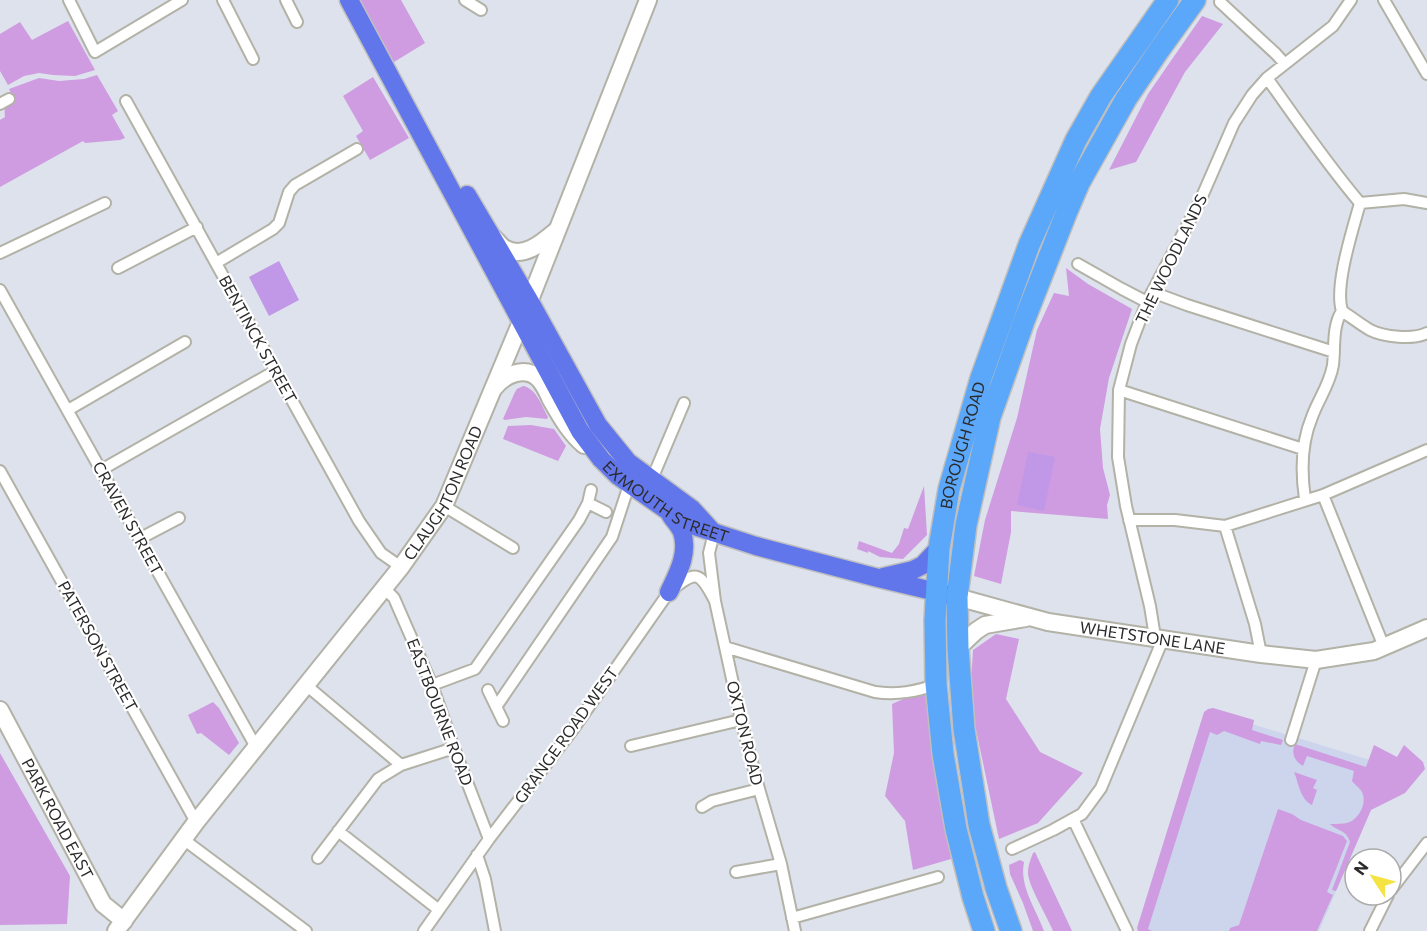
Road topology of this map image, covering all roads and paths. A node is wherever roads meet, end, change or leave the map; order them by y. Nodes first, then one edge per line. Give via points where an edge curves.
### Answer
1 (69, 0) edge
2 (182, 0) edge
3 (223, 0) edge
4 (285, 0) edge
5 (349, 0) edge
6 (465, 0) edge
7 (648, 0) edge
8 (1168, 0) edge
9 (1195, 0) edge
10 (1351, 0) edge
11 (1384, 0) edge
12 (1220, 2) dead end
13 (481, 10) dead end
14 (297, 22) dead end
15 (253, 59) dead end
16 (1285, 64) junction
17 (1427, 74) edge
18 (1267, 78) junction
19 (126, 101) dead end
20 (423, 137) junction
21 (357, 148) dead end
22 (1360, 202) junction
23 (105, 203) dead end
24 (1427, 203) edge
25 (197, 227) junction
26 (556, 231) junction
27 (491, 235) junction
28 (0, 253) edge
29 (216, 263) junction
30 (1078, 264) dead end
31 (118, 268) dead end
32 (0, 290) edge
33 (1150, 297) junction
34 (529, 300) junction
35 (1342, 311) junction
36 (521, 320) junction
37 (1427, 333) edge
38 (185, 342) dead end
39 (1334, 352) junction
40 (275, 371) junction
41 (493, 389) junction
42 (1119, 390) junction
43 (684, 403) dead end
44 (68, 410) junction
45 (1303, 449) junction
46 (1427, 450) edge
47 (601, 459) junction
48 (101, 470) junction
49 (0, 471) edge
50 (652, 479) junction
51 (629, 484) junction
52 (591, 490) dead end
53 (1323, 495) junction
54 (1305, 499) junction
55 (588, 503) junction
56 (444, 506) junction
57 (606, 512) dead end
58 (668, 512) junction
59 (179, 518) dead end
60 (1129, 520) junction
61 (1226, 526) junction
62 (714, 533) junction
63 (140, 539) junction
64 (513, 548) dead end
65 (939, 548) junction
66 (400, 567) junction
67 (878, 578) junction
68 (384, 588) junction
69 (669, 592) junction
70 (936, 592) junction
71 (957, 597) junction
72 (715, 601) junction
73 (1030, 617) junction
74 (935, 620) junction
75 (1427, 628) edge
76 (1159, 638) junction
77 (725, 647) junction
78 (1384, 647) junction
79 (958, 648) junction
80 (1261, 654) junction
81 (1316, 660) junction
82 (936, 684) junction
83 (306, 685) junction
84 (432, 685) junction
85 (488, 690) dead end
86 (496, 707) junction
87 (0, 710) edge
88 (741, 720) junction
89 (503, 721) dead end
90 (1291, 740) dead end
91 (631, 746) dead end
92 (256, 747) junction
93 (454, 748) junction
94 (401, 765) junction
95 (759, 789) junction
96 (702, 807) dead end
97 (1073, 819) junction
98 (196, 822) junction
99 (338, 831) junction
100 (183, 839) junction
101 (489, 839) junction
102 (1012, 849) dead end
103 (1425, 849) edge
104 (477, 855) junction
105 (318, 858) dead end
106 (781, 864) junction
107 (736, 872) dead end
108 (1403, 876) edge
109 (938, 877) dead end
110 (1382, 907) edge
111 (439, 910) junction
112 (792, 918) junction
113 (120, 926) edge
114 (306, 931) edge
115 (424, 931) edge
116 (495, 931) edge
117 (795, 931) edge
118 (984, 931) edge
119 (1011, 931) edge
120 (1127, 931) edge
121 (1370, 931) edge

1 - 2 street via 95,52
3 - 15 street
4 - 14 street
5 - 20 main road, EXMOUTH STREET
6 - 13 street
7 - 26 street, CLAUGHTON ROAD
8 - 65 highway, BOROUGH ROAD via 1096,105 1029,245 968,423 949,489
9 - 71 highway via 1126,99 1060,226 990,417 966,525
10 - 16 street, THE WOODLANDS via 1333,26
11 - 17 street
12 - 16 street
16 - 18 street, THE WOODLANDS
18 - 22 street
18 - 33 street, THE WOODLANDS via 1234,123 1200,201
19 - 25 street, BENTINCK STREET
20 - 27 main road, EXMOUTH STREET via 464,190
20 - 36 main road, EXMOUTH STREET
21 - 29 street via 295,185 273,229
22 - 24 street via 1404,199
22 - 35 street via 1343,272
23 - 28 street
25 - 29 street, BENTINCK STREET
25 - 31 street
26 - 27 street via 529,250 516,251 505,249
26 - 34 street, CLAUGHTON ROAD
27 - 34 main road, EXMOUTH STREET
29 - 40 street, BENTINCK STREET
30 - 33 street via 1122,289
32 - 44 street, CRAVEN STREET
33 - 39 street
33 - 42 street, THE WOODLANDS via 1131,344
34 - 36 street, CLAUGHTON ROAD
34 - 50 main road, EXMOUTH STREET via 598,425 628,462
35 - 37 street via 1372,331 1394,337 1420,337
35 - 39 street via 1337,318
36 - 41 street, CLAUGHTON ROAD
36 - 47 main road, EXMOUTH STREET via 580,430
38 - 44 street
39 - 45 street via 1333,367
40 - 48 street
40 - 66 street, BENTINCK STREET via 359,520 381,553
41 - 47 street via 508,375 534,375 573,436
41 - 56 street, CLAUGHTON ROAD
42 - 45 street
42 - 60 street, THE WOODLANDS via 1119,457
43 - 50 street
44 - 48 street, CRAVEN STREET
45 - 54 street
46 - 53 street
47 - 51 main road, EXMOUTH STREET
48 - 63 street, CRAVEN STREET
49 - 98 street, PATERSON STREET
50 - 62 main road, EXMOUTH STREET via 692,509
51 - 58 main road, EXMOUTH STREET
51 - 86 street via 612,537
52 - 55 street
53 - 54 street
53 - 78 street
54 - 61 street
55 - 57 street
55 - 84 street via 475,669
56 - 64 street
56 - 66 street, CLAUGHTON ROAD
58 - 62 main road, EXMOUTH STREET
58 - 69 main road via 681,530 685,547
59 - 63 street
60 - 61 street
60 - 76 street, THE WOODLANDS
61 - 80 street
62 - 67 main road, WHETSTONE LANE
62 - 72 street, OXTON ROAD via 709,553
63 - 92 street, CRAVEN STREET
65 - 67 main road, WHETSTONE LANE via 924,565
65 - 70 highway, BOROUGH ROAD
66 - 68 street, CLAUGHTON ROAD
67 - 70 main road, WHETSTONE LANE
67 - 74 main road, WHETSTONE LANE via 920,598
68 - 83 street, CLAUGHTON ROAD
68 - 84 street, EASTBOURNE ROAD via 394,598
69 - 72 street, GRANGE ROAD WEST via 690,576 698,576
69 - 101 street, GRANGE ROAD WEST
70 - 71 main road, WHETSTONE LANE
70 - 74 highway, BOROUGH ROAD
71 - 73 street, WHETSTONE LANE
71 - 79 highway
72 - 77 street, OXTON ROAD
73 - 76 street, WHETSTONE LANE
73 - 79 street via 985,625
74 - 82 highway, BOROUGH ROAD
75 - 78 street, WHETSTONE LANE
76 - 80 street, WHETSTONE LANE
76 - 97 street via 1101,789 1082,814
77 - 82 street via 875,692 889,694
77 - 88 street, OXTON ROAD
78 - 81 street, WHETSTONE LANE
79 - 119 highway via 964,729 979,825
80 - 81 street, WHETSTONE LANE
81 - 90 street
82 - 118 highway, BOROUGH ROAD via 956,829
83 - 92 street, CLAUGHTON ROAD
83 - 94 street
84 - 93 street, EASTBOURNE ROAD
85 - 86 street
86 - 89 street
87 - 113 street, PARK ROAD EAST via 103,904
88 - 91 street
88 - 95 street, OXTON ROAD
92 - 98 street, CLAUGHTON ROAD
93 - 94 street
93 - 101 street, EASTBOURNE ROAD
94 - 99 street via 378,779
95 - 96 street
95 - 106 street, OXTON ROAD
97 - 102 street
97 - 120 street
98 - 100 street, CLAUGHTON ROAD
99 - 105 street
99 - 111 street
100 - 113 street, CLAUGHTON ROAD
100 - 114 street
101 - 104 street, GRANGE ROAD WEST
103 - 108 street
104 - 111 street, GRANGE ROAD WEST
104 - 116 street
106 - 107 street
106 - 112 street, OXTON ROAD
109 - 112 street
110 - 121 street
111 - 115 street, GRANGE ROAD WEST
112 - 117 street, OXTON ROAD

